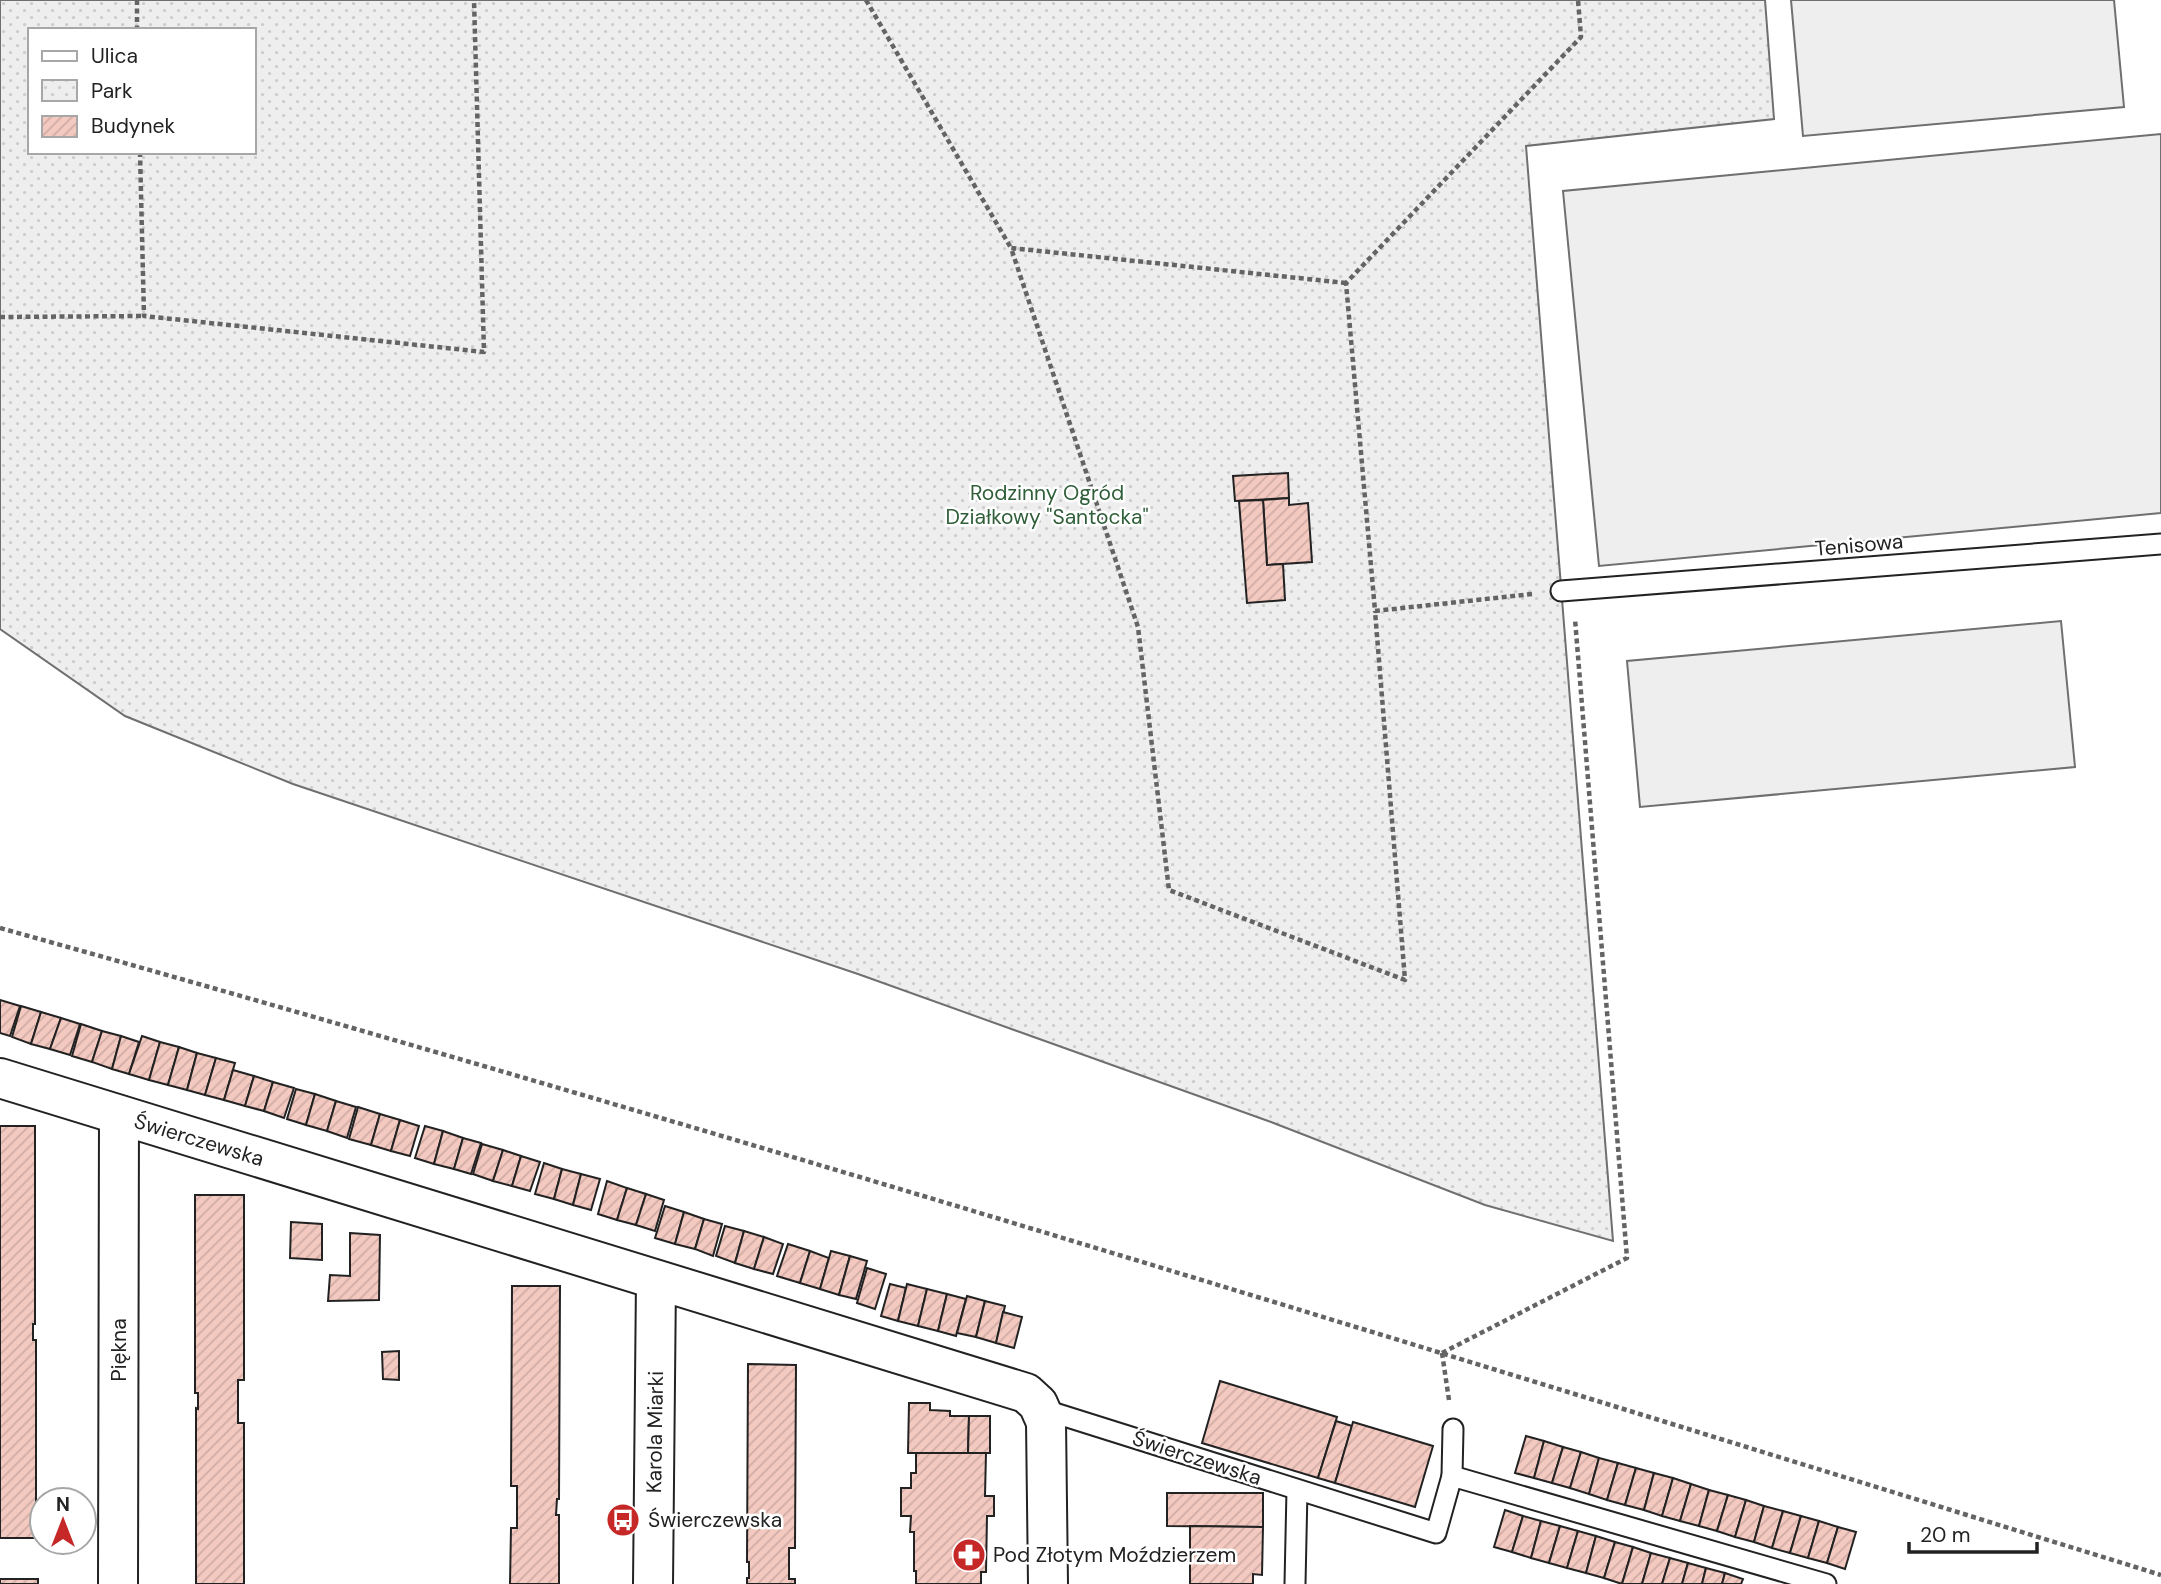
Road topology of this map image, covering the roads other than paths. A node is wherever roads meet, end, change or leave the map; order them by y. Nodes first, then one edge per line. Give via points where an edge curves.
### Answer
1 (2161, 544) edge
2 (1567, 591) road end
3 (0, 1078) edge
4 (119, 1115) junction
5 (656, 1280) junction
6 (1042, 1409) junction
7 (1454, 1429) road end
8 (1452, 1476) junction
9 (1297, 1490) junction
10 (118, 1584) edge
11 (653, 1584) edge
12 (1048, 1584) edge
13 (1295, 1584) edge
14 (1826, 1584) edge

1 - 2 lane, Tenisowa
3 - 4 street, Świerczewska
4 - 5 street, Świerczewska
4 - 10 street, Piękna
5 - 6 street, Świerczewska via 1016,1389
5 - 11 street, Karola Miarki
6 - 9 lane, Świerczewska
6 - 12 street via 1047,1428
7 - 8 lane
8 - 9 lane, Świerczewska via 1436,1533
8 - 14 lane
9 - 13 lane

